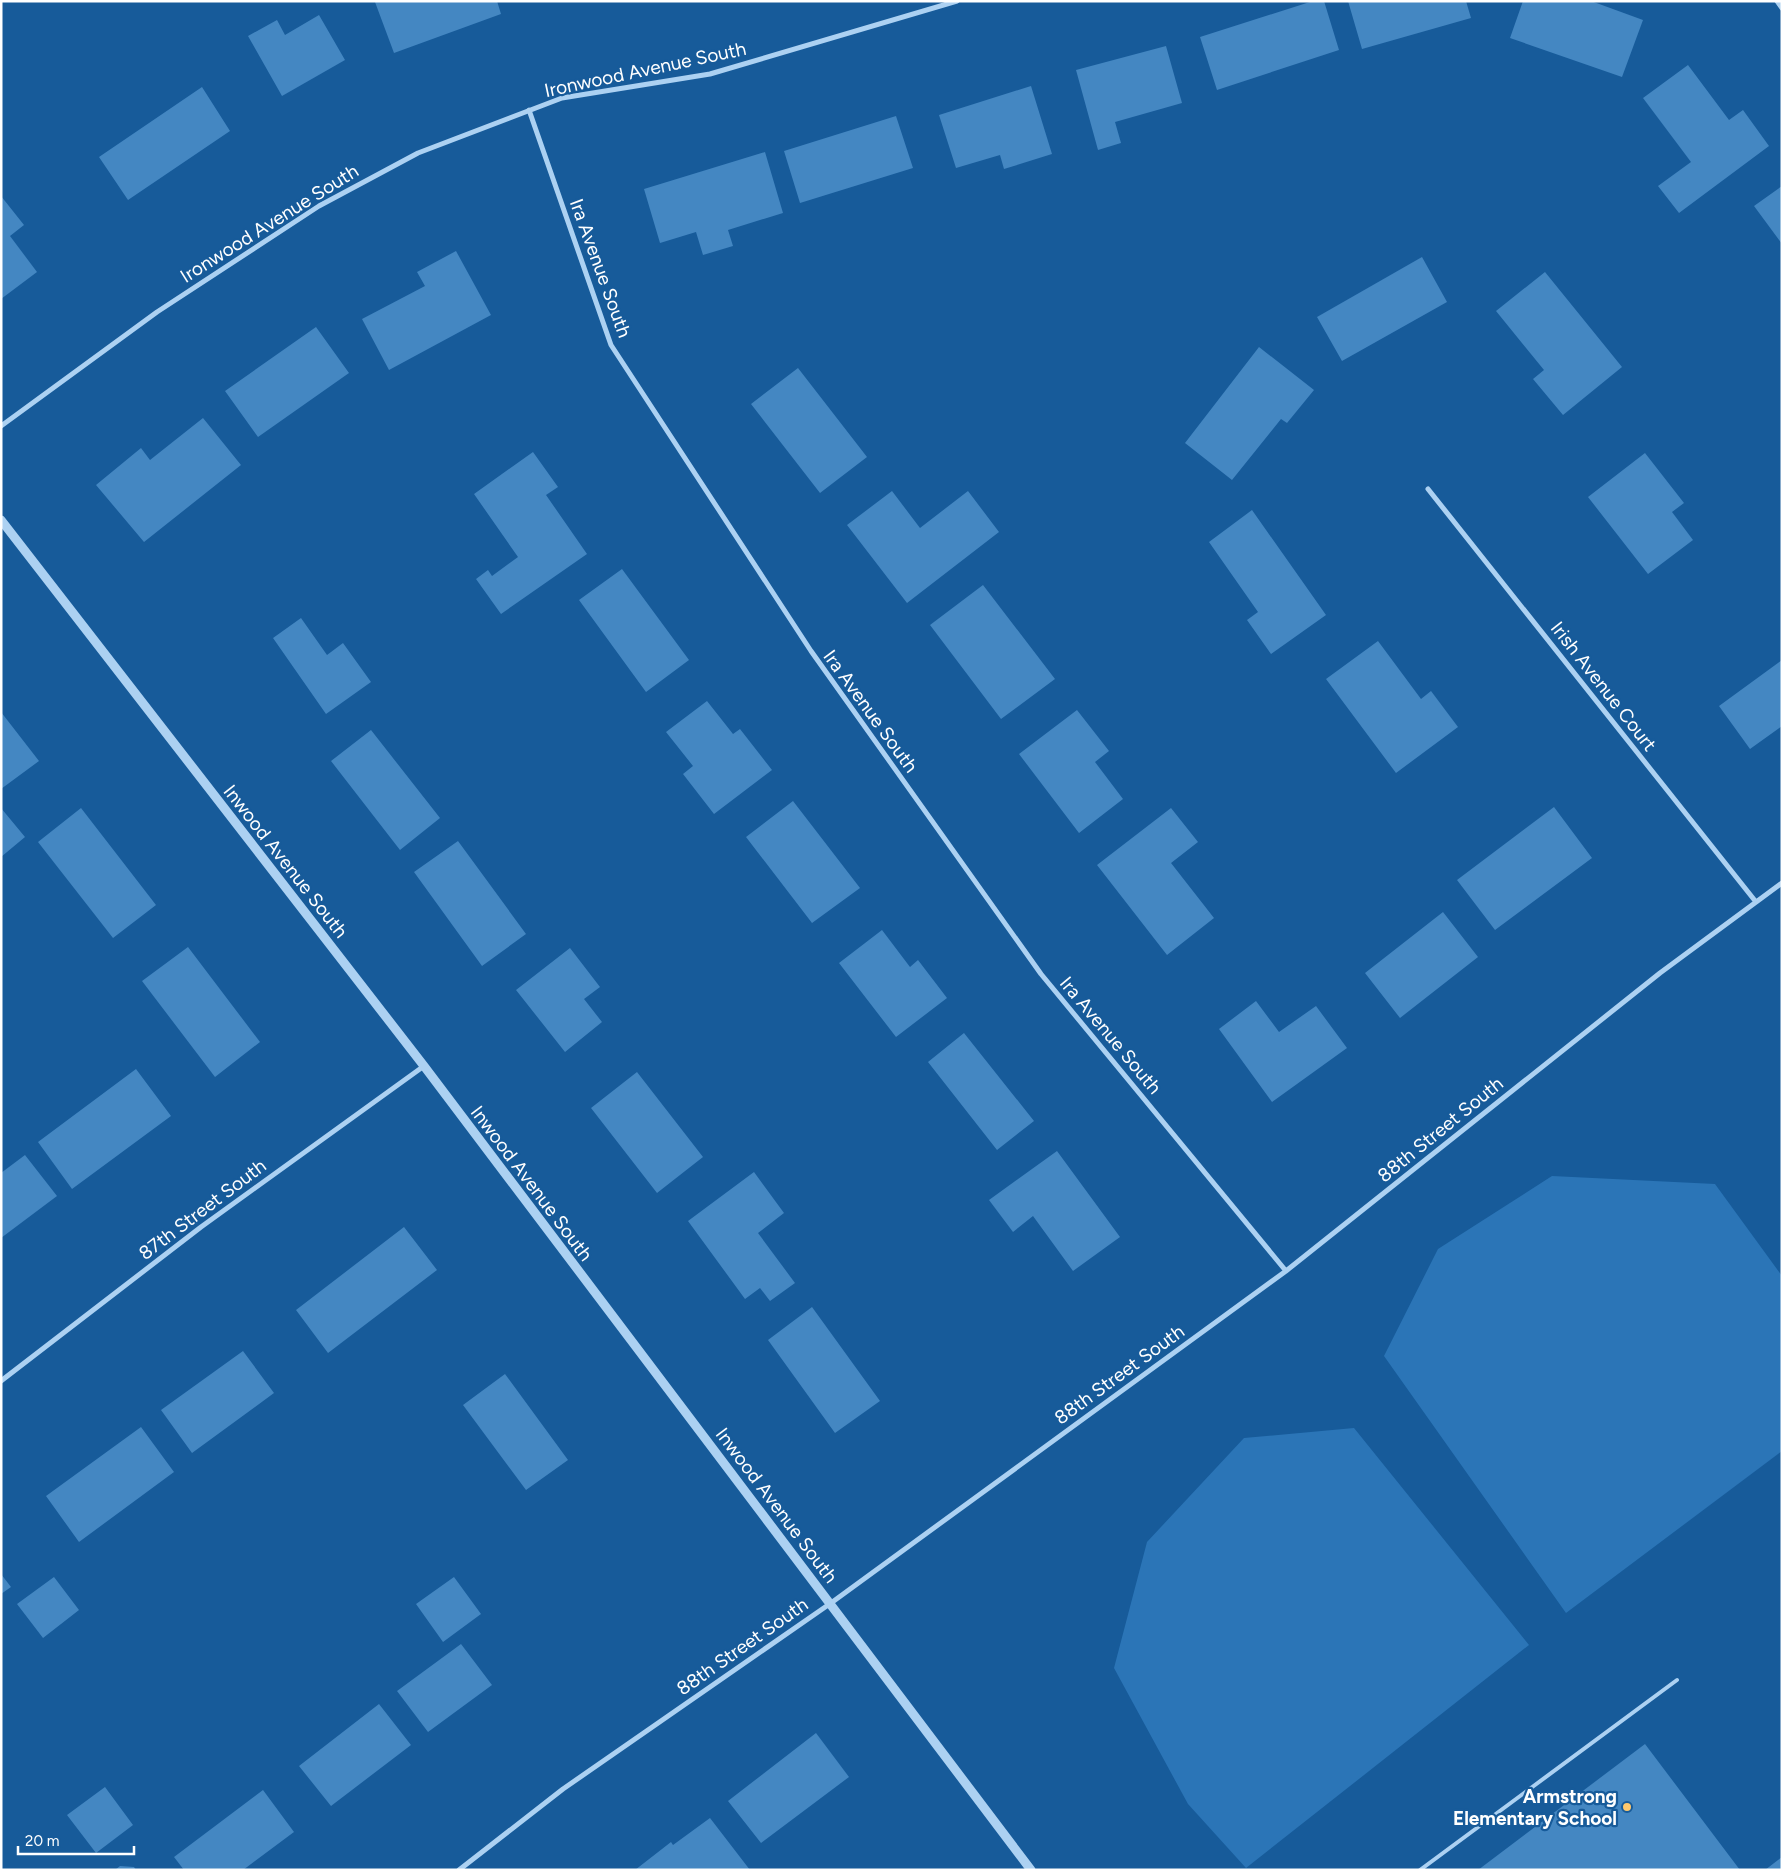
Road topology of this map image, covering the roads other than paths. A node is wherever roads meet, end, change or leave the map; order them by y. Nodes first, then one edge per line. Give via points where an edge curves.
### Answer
1 (957, 1) edge
2 (1777, 1) edge
3 (1782, 8) edge
4 (529, 110) junction
5 (1, 426) edge
6 (1428, 489) dead end
7 (1, 520) edge
8 (1782, 883) edge
9 (1756, 902) junction
10 (424, 1066) junction
11 (1286, 1271) junction
12 (1, 1381) edge
13 (830, 1602) junction
14 (1677, 1680) dead end
15 (459, 1870) edge
16 (1031, 1870) edge
17 (1420, 1870) edge

1 - 4 street, Ironwood Avenue South via 710,74 562,98
2 - 3 street
4 - 5 street, Ironwood Avenue South via 418,153 318,206 157,312
4 - 11 street, Ira Avenue South via 612,345 811,651 1041,974
6 - 9 street, Irish Avenue Court
7 - 10 street, Inwood Avenue South
8 - 9 street, 88th Street South
9 - 11 street, 88th Street South via 1660,973
10 - 12 street, 87th Street South via 201,1227
10 - 13 street, Inwood Avenue South
11 - 13 street, 88th Street South
13 - 15 street, 88th Street South via 563,1790
13 - 16 street, Inwood Avenue South
14 - 17 lane

